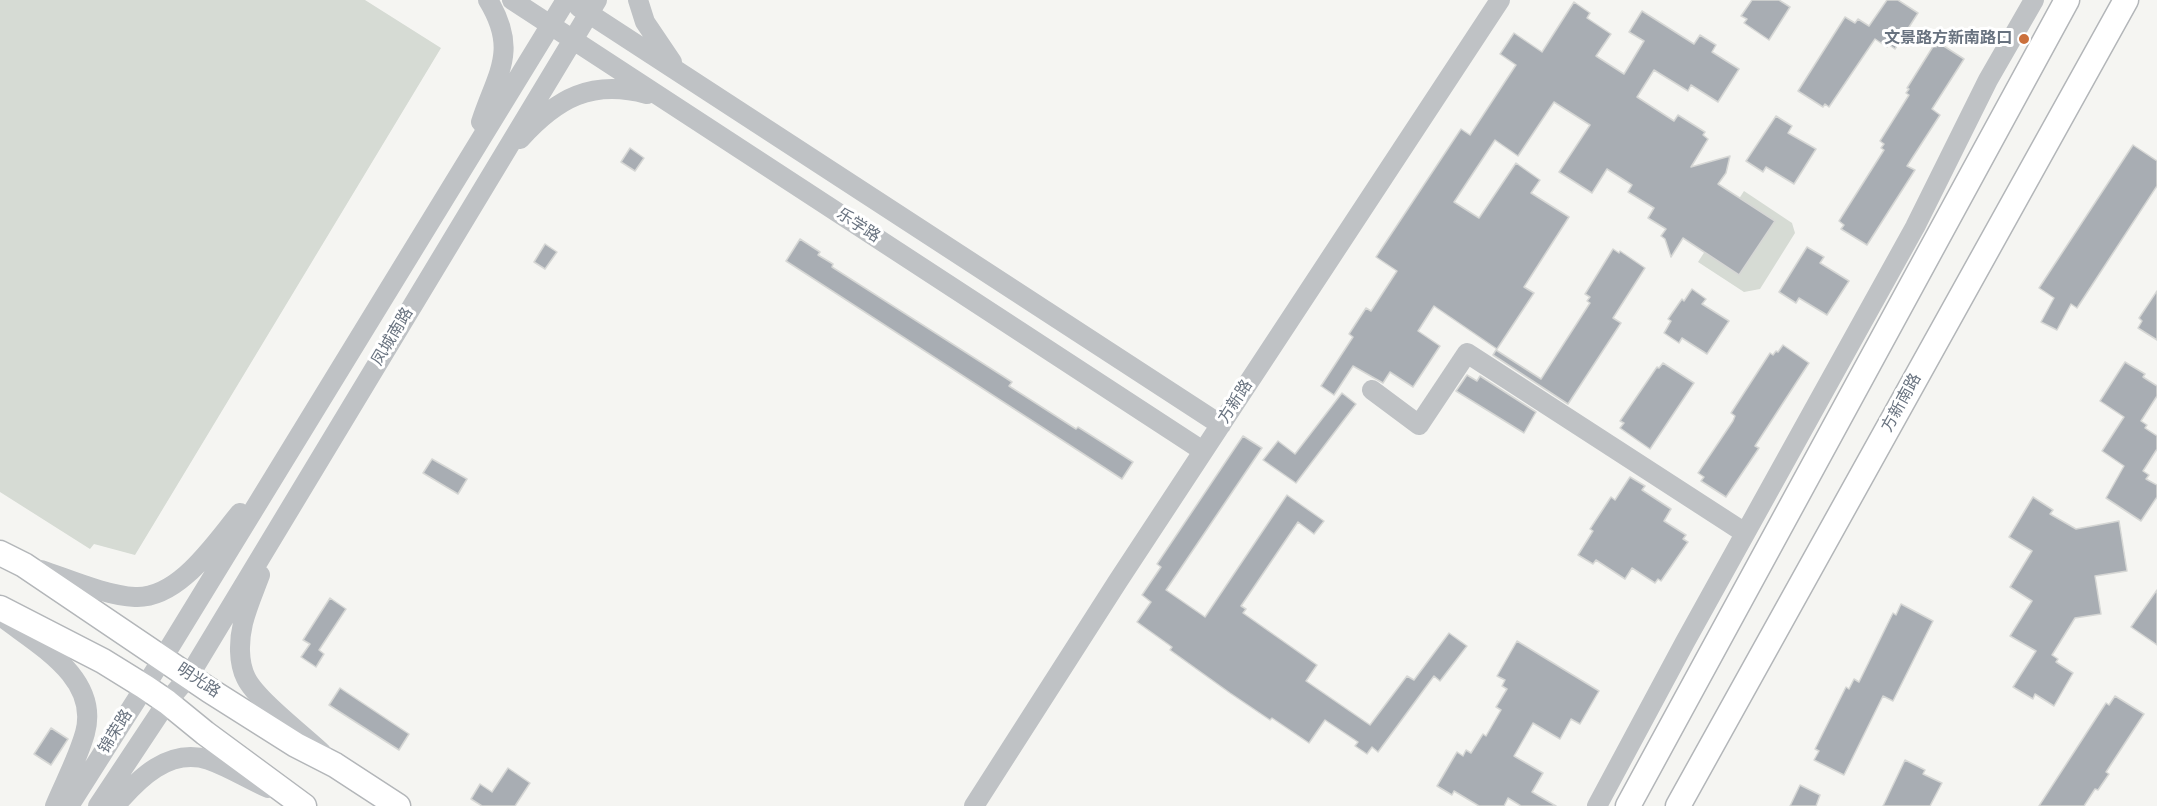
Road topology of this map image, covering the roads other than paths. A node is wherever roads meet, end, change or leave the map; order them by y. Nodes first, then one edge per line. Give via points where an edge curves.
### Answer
1 (488, 0) edge
2 (512, 0) edge
3 (567, 0) edge
4 (639, 0) edge
5 (1500, 0) edge
6 (2034, 0) edge
7 (2067, 0) edge
8 (2126, 0) edge
9 (593, 7) edge
10 (550, 25) junction
11 (573, 40) junction
12 (686, 77) junction
13 (668, 102) junction
14 (470, 155) junction
15 (493, 170) junction
16 (1372, 390) dead end
17 (1221, 425) junction
18 (1203, 451) junction
19 (284, 460) junction
20 (1745, 533) junction
21 (275, 534) junction
22 (0, 553) edge
23 (24, 565) junction
24 (0, 608) edge
25 (0, 615) edge
26 (163, 658) junction
27 (189, 676) junction
28 (145, 687) junction
29 (167, 702) junction
30 (335, 765) junction
31 (301, 804) edge
32 (55, 806) edge
33 (69, 806) edge
34 (98, 806) edge
35 (115, 806) edge
36 (398, 806) edge
37 (974, 806) edge
38 (1597, 806) edge
39 (1628, 806) edge
40 (1678, 806) edge

1 - 14 street via 505,40 505,56
2 - 10 street, 乐学路
3 - 9 street, 乐学路
3 - 10 street, 凤城南路
4 - 12 street via 645,22 657,42
5 - 17 street, 方新路
6 - 20 street via 1988,80 1915,227
7 - 39 main road
8 - 40 main road, 方新南路
9 - 11 street, 凤城南路
9 - 12 street, 乐学路
10 - 11 street, 乐学路
10 - 14 street, 凤城南路
11 - 13 street, 乐学路
11 - 15 street, 凤城南路
12 - 17 street, 乐学路
13 - 15 street via 626,88 584,92 552,110
13 - 18 street, 乐学路
14 - 19 street, 凤城南路
15 - 21 street, 凤城南路
16 - 20 street via 1419,425 1467,353
17 - 18 street, 方新路
18 - 37 street, 方新路
19 - 23 street via 198,563 171,586 155,593 118,595
19 - 26 street, 凤城南路
20 - 38 street
21 - 27 street, 凤城南路
21 - 30 street via 243,622 239,644 242,664 253,688
22 - 23 main road, 明光路
23 - 26 main road, 明光路
24 - 28 main road via 104,661
25 - 32 street via 62,665 83,694 87,713 85,733
26 - 27 main road, 明光路
26 - 28 street, 锦荣路
27 - 29 street, 锦荣路
27 - 30 main road, 明光路 via 296,745
28 - 29 main road
28 - 33 street, 锦荣路
29 - 31 main road
29 - 34 street, 锦荣路
30 - 36 main road, 明光路
31 - 35 street via 196,757 154,768

